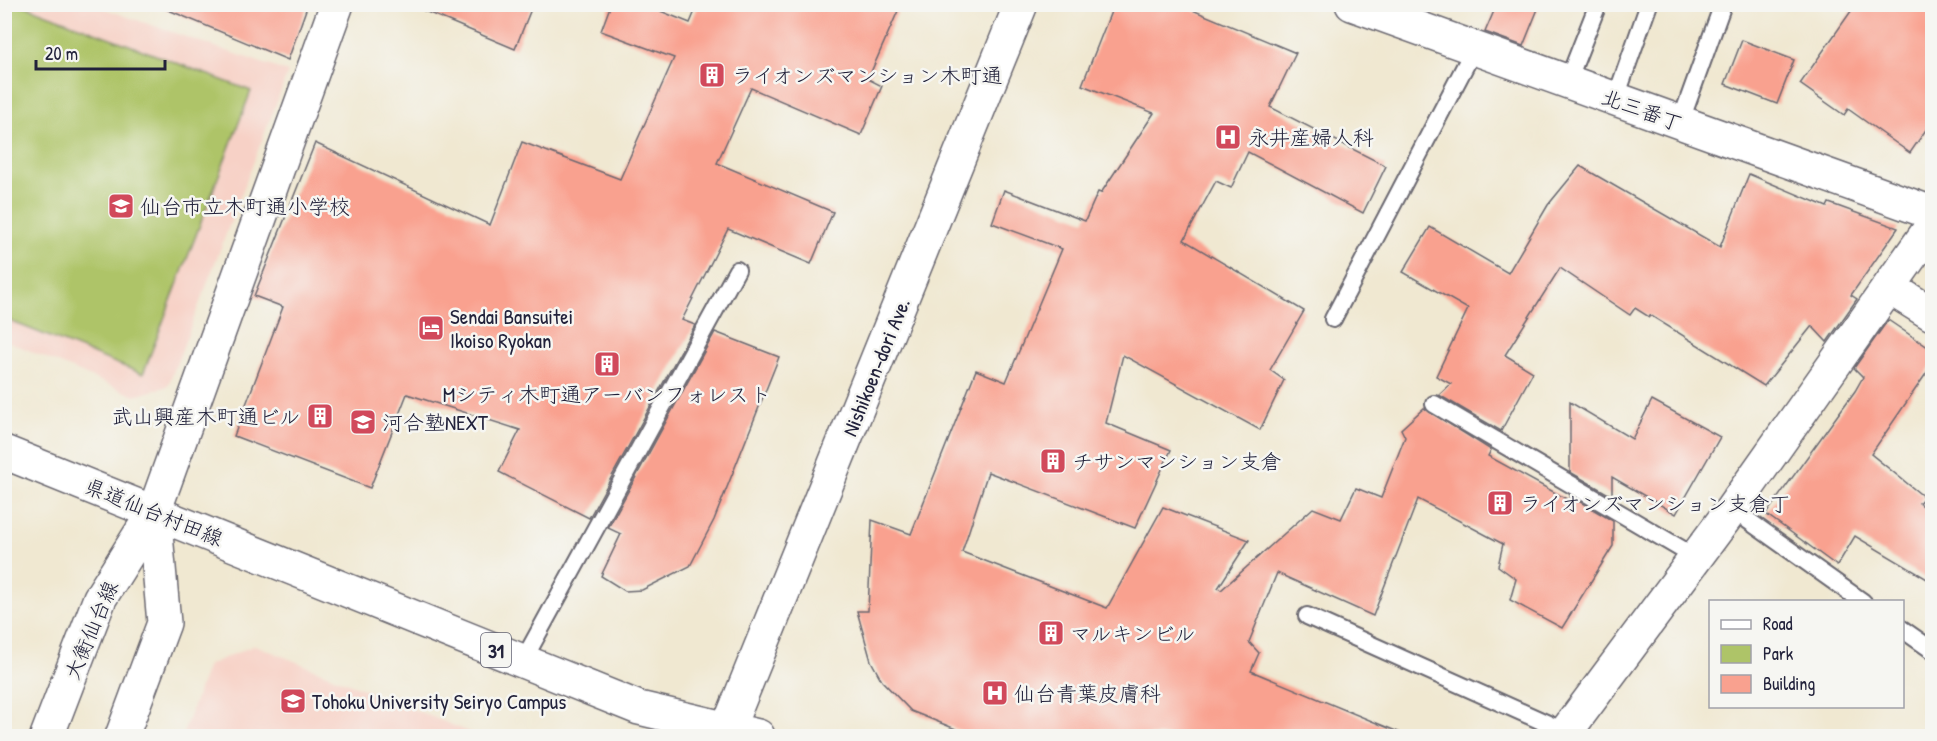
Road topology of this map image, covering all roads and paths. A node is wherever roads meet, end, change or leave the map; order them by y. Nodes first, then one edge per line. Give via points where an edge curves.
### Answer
1 (337, 4) edge
2 (1021, 4) edge
3 (1352, 4) edge
4 (1598, 4) edge
5 (1649, 4) edge
6 (1723, 4) edge
7 (1474, 50) junction
8 (1567, 83) junction
9 (1615, 100) junction
10 (1680, 123) junction
11 (1932, 213) edge
12 (1932, 225) edge
13 (736, 270) dead end
14 (1890, 288) junction
15 (1932, 314) edge
16 (1333, 319) dead end
17 (1434, 404) dead end
18 (4, 452) edge
19 (1732, 509) junction
20 (154, 512) junction
21 (1695, 557) junction
22 (1860, 600) edge
23 (1307, 616) dead end
24 (1904, 630) edge
25 (1932, 650) edge
26 (523, 661) junction
27 (734, 734) edge
28 (1564, 734) edge
29 (47, 736) edge
30 (122, 736) edge

1 - 20 street
2 - 27 street, Nishikoen-dori Ave.
3 - 7 street, 北三番丁
4 - 8 lane
5 - 9 lane
6 - 10 lane
7 - 8 street, 北三番丁
7 - 16 lane
8 - 9 street, 北三番丁
9 - 10 street, 北三番丁
10 - 11 street, 北三番丁
12 - 14 street
13 - 26 lane
14 - 15 street
14 - 19 street
17 - 21 lane
18 - 20 street, 県道仙台村田線 / 31
19 - 21 street
19 - 22 lane
20 - 26 street, 県道仙台村田線 / 31
20 - 29 street, 大衡仙台線 via 99,598
20 - 30 street via 164,623
21 - 28 street
23 - 28 lane
24 - 25 lane
26 - 27 street, 31 via 639,708

